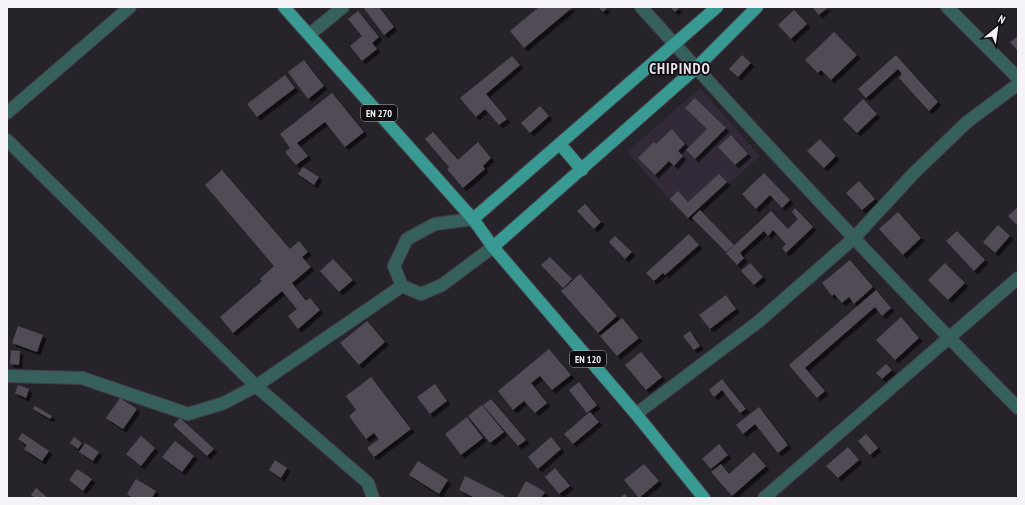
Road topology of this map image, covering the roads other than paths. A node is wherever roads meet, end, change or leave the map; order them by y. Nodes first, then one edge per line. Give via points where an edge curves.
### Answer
1 (130, 7) edge
2 (284, 7) edge
3 (343, 7) edge
4 (642, 7) edge
5 (717, 7) edge
6 (756, 7) edge
7 (947, 7) edge
8 (310, 34) junction
9 (674, 43) junction
10 (696, 68) junction
11 (1018, 78) edge
12 (1018, 84) edge
13 (7, 113) edge
14 (7, 140) edge
15 (560, 144) junction
16 (582, 170) junction
17 (472, 219) junction
18 (854, 238) junction
19 (493, 247) junction
20 (1018, 278) edge
21 (402, 286) junction
22 (949, 338) junction
23 (7, 376) edge
24 (256, 386) junction
25 (1018, 408) edge
26 (636, 414) junction
27 (373, 498) edge
28 (704, 498) edge
29 (764, 498) edge

1 - 13 street
2 - 8 main road, EN 270
3 - 8 street
4 - 9 street
5 - 9 main road
6 - 10 main road
7 - 11 street
8 - 17 main road, EN 270
9 - 10 street
9 - 15 main road
10 - 16 main road
10 - 18 street
12 - 18 street via 967,122 913,174
14 - 24 street
15 - 16 main road
15 - 17 main road
16 - 19 main road
17 - 19 main road, EN 120
17 - 21 street via 435,224 406,239 394,266
18 - 22 street
18 - 26 street via 758,322
19 - 21 street via 442,285 421,294
19 - 26 main road, EN 120
20 - 22 street
21 - 24 street
22 - 25 street
22 - 29 street
23 - 24 street via 82,378 188,414 224,403
24 - 27 street via 368,483
26 - 28 main road, EN 120

